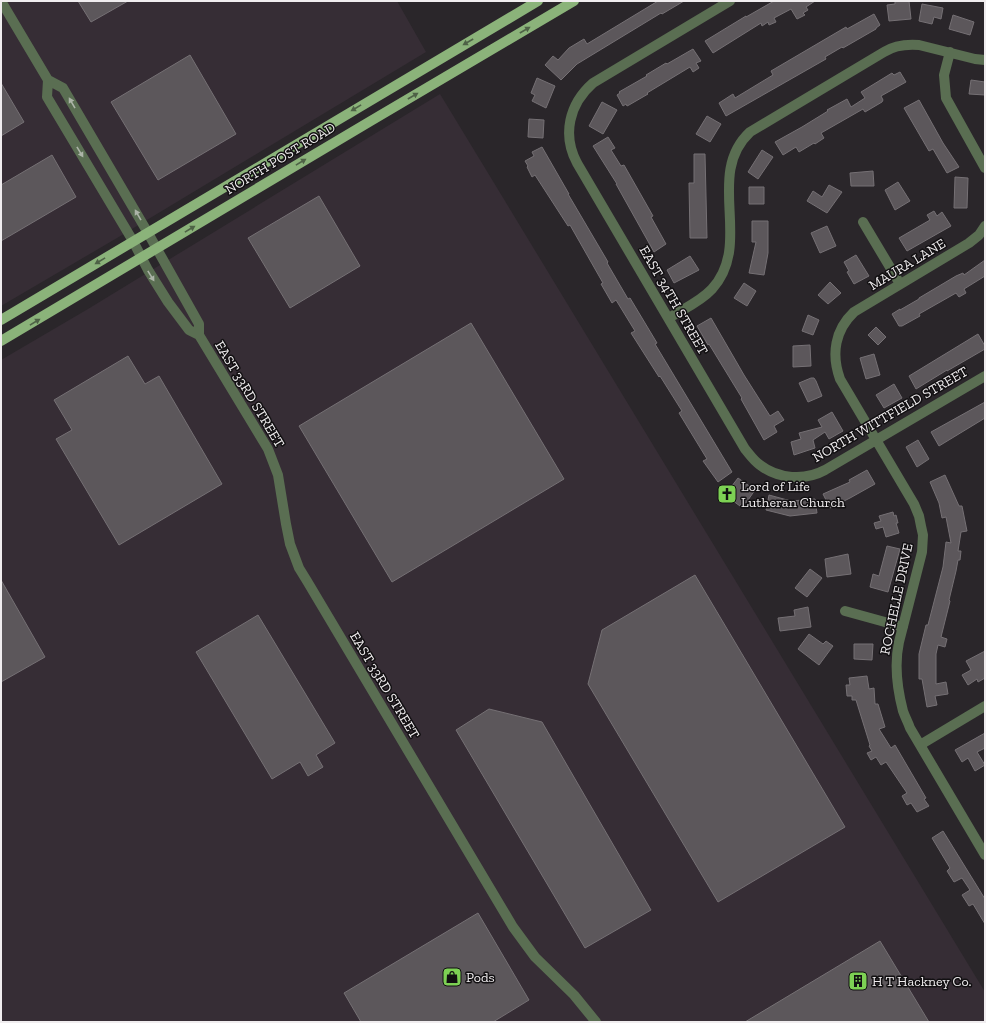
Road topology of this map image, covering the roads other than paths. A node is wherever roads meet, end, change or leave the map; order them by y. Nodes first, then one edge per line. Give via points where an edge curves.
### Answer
1 (1, 1) edge
2 (538, 1) edge
3 (574, 1) edge
4 (730, 1) edge
5 (950, 52) junction
6 (985, 60) edge
7 (48, 80) junction
8 (985, 168) edge
9 (863, 222) dead end
10 (985, 226) edge
11 (148, 232) junction
12 (133, 241) junction
13 (156, 249) junction
14 (141, 258) junction
15 (900, 284) junction
16 (668, 318) junction
17 (1, 320) edge
18 (843, 326) joint
19 (199, 335) junction
20 (1, 341) edge
21 (985, 376) edge
22 (876, 440) junction
23 (786, 476) joint
24 (845, 611) dead end
25 (903, 627) junction
26 (985, 706) edge
27 (920, 745) junction
28 (985, 855) edge
29 (596, 1022) edge

1 - 7 street, EAST 33RD STREET
2 -> 11 main road, NORTH POST ROAD
13 -> 3 main road, NORTH POST ROAD
4 - 16 street, EAST 34TH STREET via 593,83 577,101 570,118 569,141 575,159
5 - 6 street
5 - 8 street via 944,75 946,98
5 - 16 street via 910,44 892,47 746,135 737,147 730,165 730,249 724,270 718,282 705,295
11 -> 7 street, EAST 33RD STREET via 63,88
7 -> 12 street, EAST 33RD STREET via 47,97
9 - 15 street
10 - 15 street, MAURA LANE via 969,243
11 - 12 main road, NORTH POST ROAD
11 - 13 street, EAST 33RD STREET
12 - 14 street, EAST 33RD STREET
12 -> 17 main road, NORTH POST ROAD
13 - 14 main road, NORTH POST ROAD
13 - 19 street, EAST 33RD STREET via 199,324
14 -> 19 street, EAST 33RD STREET via 189,330
20 -> 14 main road, NORTH POST ROAD
15 - 18 street, MAURA LANE via 858,309
16 - 23 street, EAST 34TH STREET via 745,449 760,466
18 - 22 street, ROCHELLE DRIVE via 836,347 837,370
19 - 29 street, EAST 33RD STREET via 268,449 278,475 290,544 303,574 513,927 535,957 574,995
21 - 22 street, NORTH WITTFIELD STREET
22 - 23 street, NORTH WITTFIELD STREET via 817,473 801,477
22 - 25 street, ROCHELLE DRIVE via 914,504 923,534 921,562
24 - 25 street
25 - 27 street, ROCHELLE DRIVE via 897,656 897,684 905,715
26 - 27 street
27 - 28 street, ROCHELLE DRIVE

